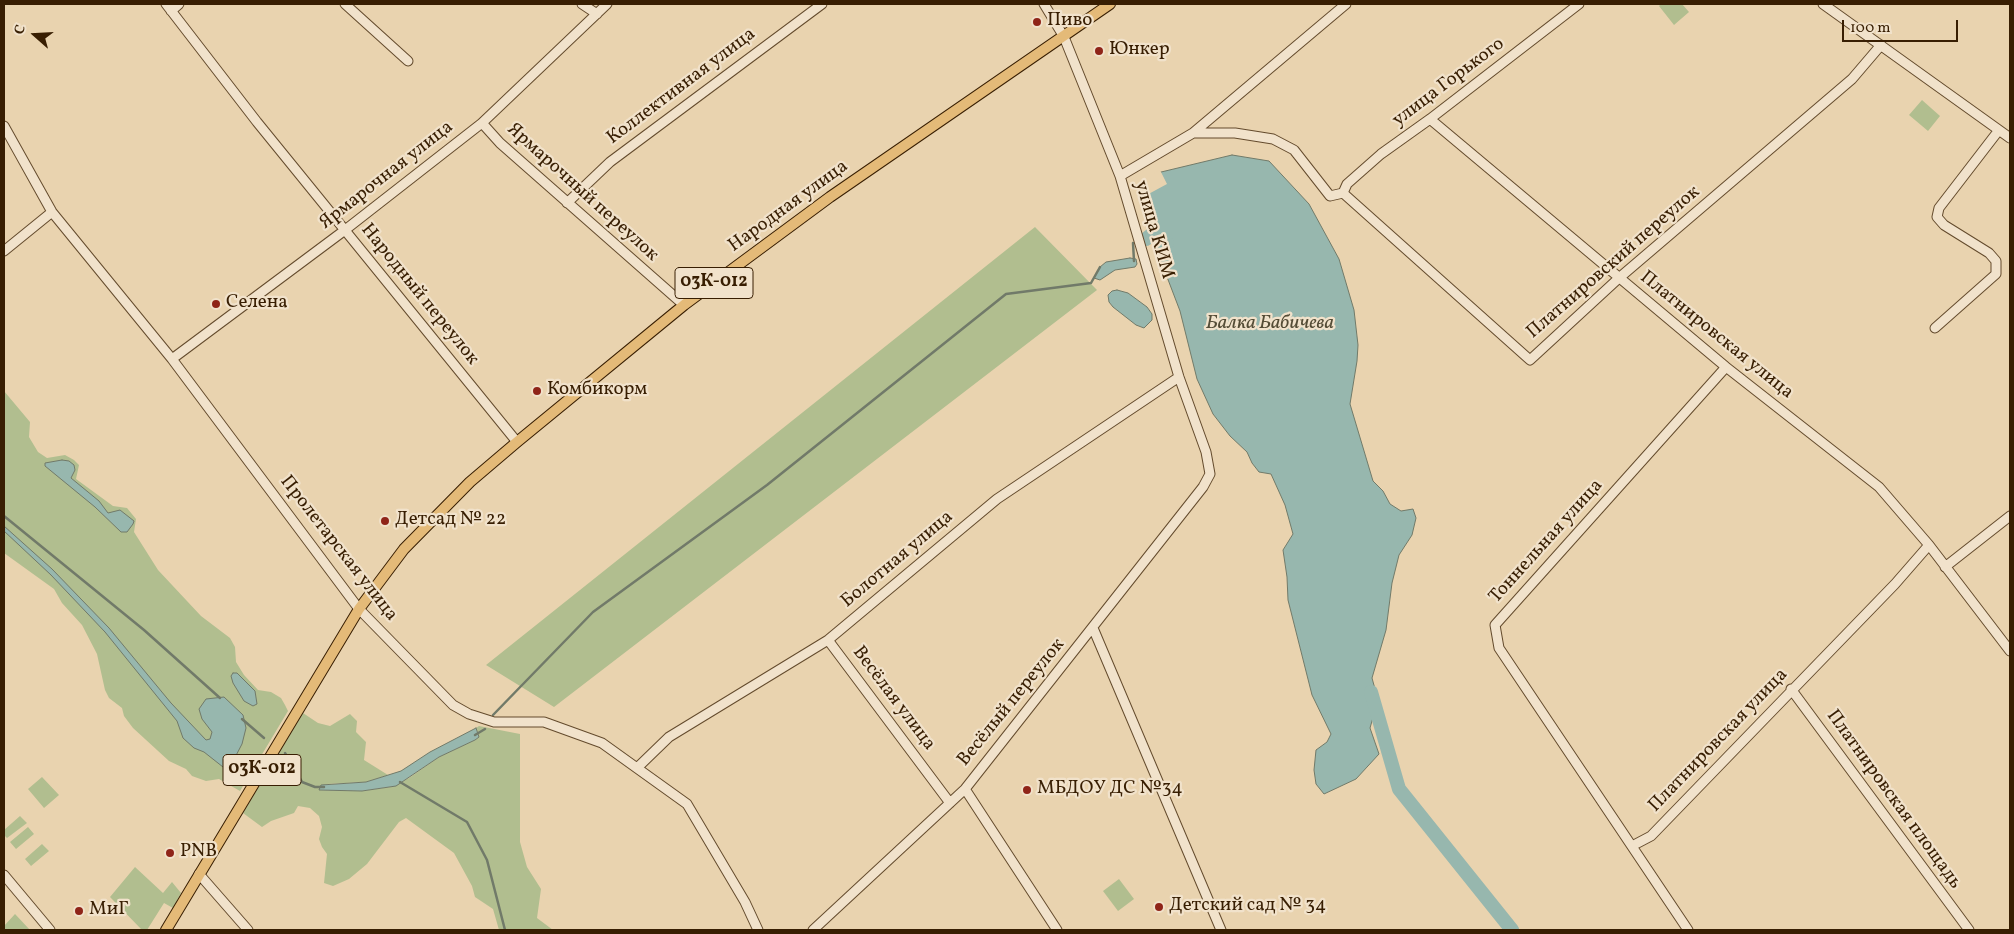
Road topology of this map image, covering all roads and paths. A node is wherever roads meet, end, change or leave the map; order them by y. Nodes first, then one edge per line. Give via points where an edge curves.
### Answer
1 (180, 4) edge
2 (345, 4) edge
3 (582, 4) edge
4 (607, 4) edge
5 (822, 4) edge
6 (1044, 4) edge
7 (1110, 4) edge
8 (1346, 4) edge
9 (1579, 4) edge
10 (1823, 4) edge
11 (169, 7) edge
12 (597, 14) junction
13 (1064, 37) junction
14 (1881, 45) junction
15 (408, 61) dead end
16 (1430, 119) junction
17 (482, 123) junction
18 (4, 126) edge
19 (1999, 130) junction
20 (1193, 133) junction
21 (2010, 138) edge
22 (1120, 176) junction
23 (1343, 193) junction
24 (567, 203) junction
25 (52, 212) junction
26 (345, 230) junction
27 (4, 250) edge
28 (1619, 278) junction
29 (684, 305) junction
30 (1935, 328) dead end
31 (172, 359) junction
32 (1726, 367) junction
33 (1179, 377) junction
34 (516, 442) junction
35 (1210, 474) joint
36 (2010, 516) edge
37 (1929, 545) junction
38 (1945, 567) junction
39 (360, 610) junction
40 (1093, 628) junction
41 (828, 640) junction
42 (2010, 651) edge
43 (1791, 689) junction
44 (637, 768) junction
45 (964, 789) junction
46 (950, 803) junction
47 (1632, 846) junction
48 (199, 874) junction
49 (4, 875) edge
50 (50, 930) edge
51 (166, 930) edge
52 (248, 930) edge
53 (758, 930) edge
54 (813, 930) edge
55 (1057, 930) edge
56 (1221, 930) edge
57 (1688, 930) edge
58 (1969, 930) edge

1 - 11 street
2 - 15 street
3 - 12 street
4 - 12 street, Ярмарочная улица
5 - 24 street, Коллективная улица via 610,162
6 - 13 street, улица КИМ
7 - 13 main road, Народная улица / 03К-012
8 - 20 street
9 - 16 street, улица Горького
10 - 14 street
11 - 26 street, Народный переулок
12 - 17 street, Ярмарочная улица
13 - 22 street, улица КИМ
13 - 29 main road, Народная улица / 03К-012 via 830,197
14 - 19 street
14 - 28 street, Платнировский переулок via 1852,79
16 - 23 street, улица Горького via 1381,154 1347,184
16 - 28 street, Платнировская улица
17 - 24 street, Ярмарочный переулок
17 - 26 street, Ярмарочная улица
18 - 25 street, Пролетарская улица
19 - 21 street
19 - 30 street via 1939,208 1937,217 1944,225 1989,253 1996,261 1996,274
20 - 22 street
20 - 23 street, Платнировский переулок via 1235,133 1273,139 1294,150 1330,196
22 - 33 street, улица КИМ
23 - 28 street, Платнировский переулок via 1530,360
24 - 29 street, Ярмарочный переулок
25 - 27 street
25 - 31 street, Пролетарская улица
26 - 31 street, Ярмарочная улица
26 - 34 street, Народный переулок
28 - 32 street, Платнировская улица
29 - 34 main road, Народная улица / 03К-012
31 - 39 street, Пролетарская улица
32 - 37 street, Платнировская улица via 1879,487
32 - 47 street, Тоннельная улица via 1495,625 1499,648
33 - 35 street, улица КИМ via 1206,452
33 - 41 street, Болотная улица via 997,499
34 - 39 main road, Народная улица / 03К-012 via 470,482 404,549
35 - 40 street, Весёлый переулок
36 - 38 street
37 - 38 street, Платнировская улица
37 - 43 street, Платнировская улица
38 - 42 street, Платнировская улица
39 - 44 street, Пролетарская улица via 453,705 494,722 544,722 602,743
39 - 48 main road, 03К-012
40 - 45 street, Весёлый переулок
40 - 56 street
41 - 44 street, Болотная улица via 669,737
41 - 46 street, Весёлая улица
43 - 47 street, Платнировская улица via 1651,836
43 - 58 street, Платнировская площадь
44 - 53 street, Пролетарская улица via 686,804 742,896
45 - 46 street, Весёлый переулок
45 - 55 street
46 - 54 street, Весёлый переулок
47 - 57 street, Тоннельная улица
48 - 51 main road, 03К-012
48 - 52 street
49 - 50 street

